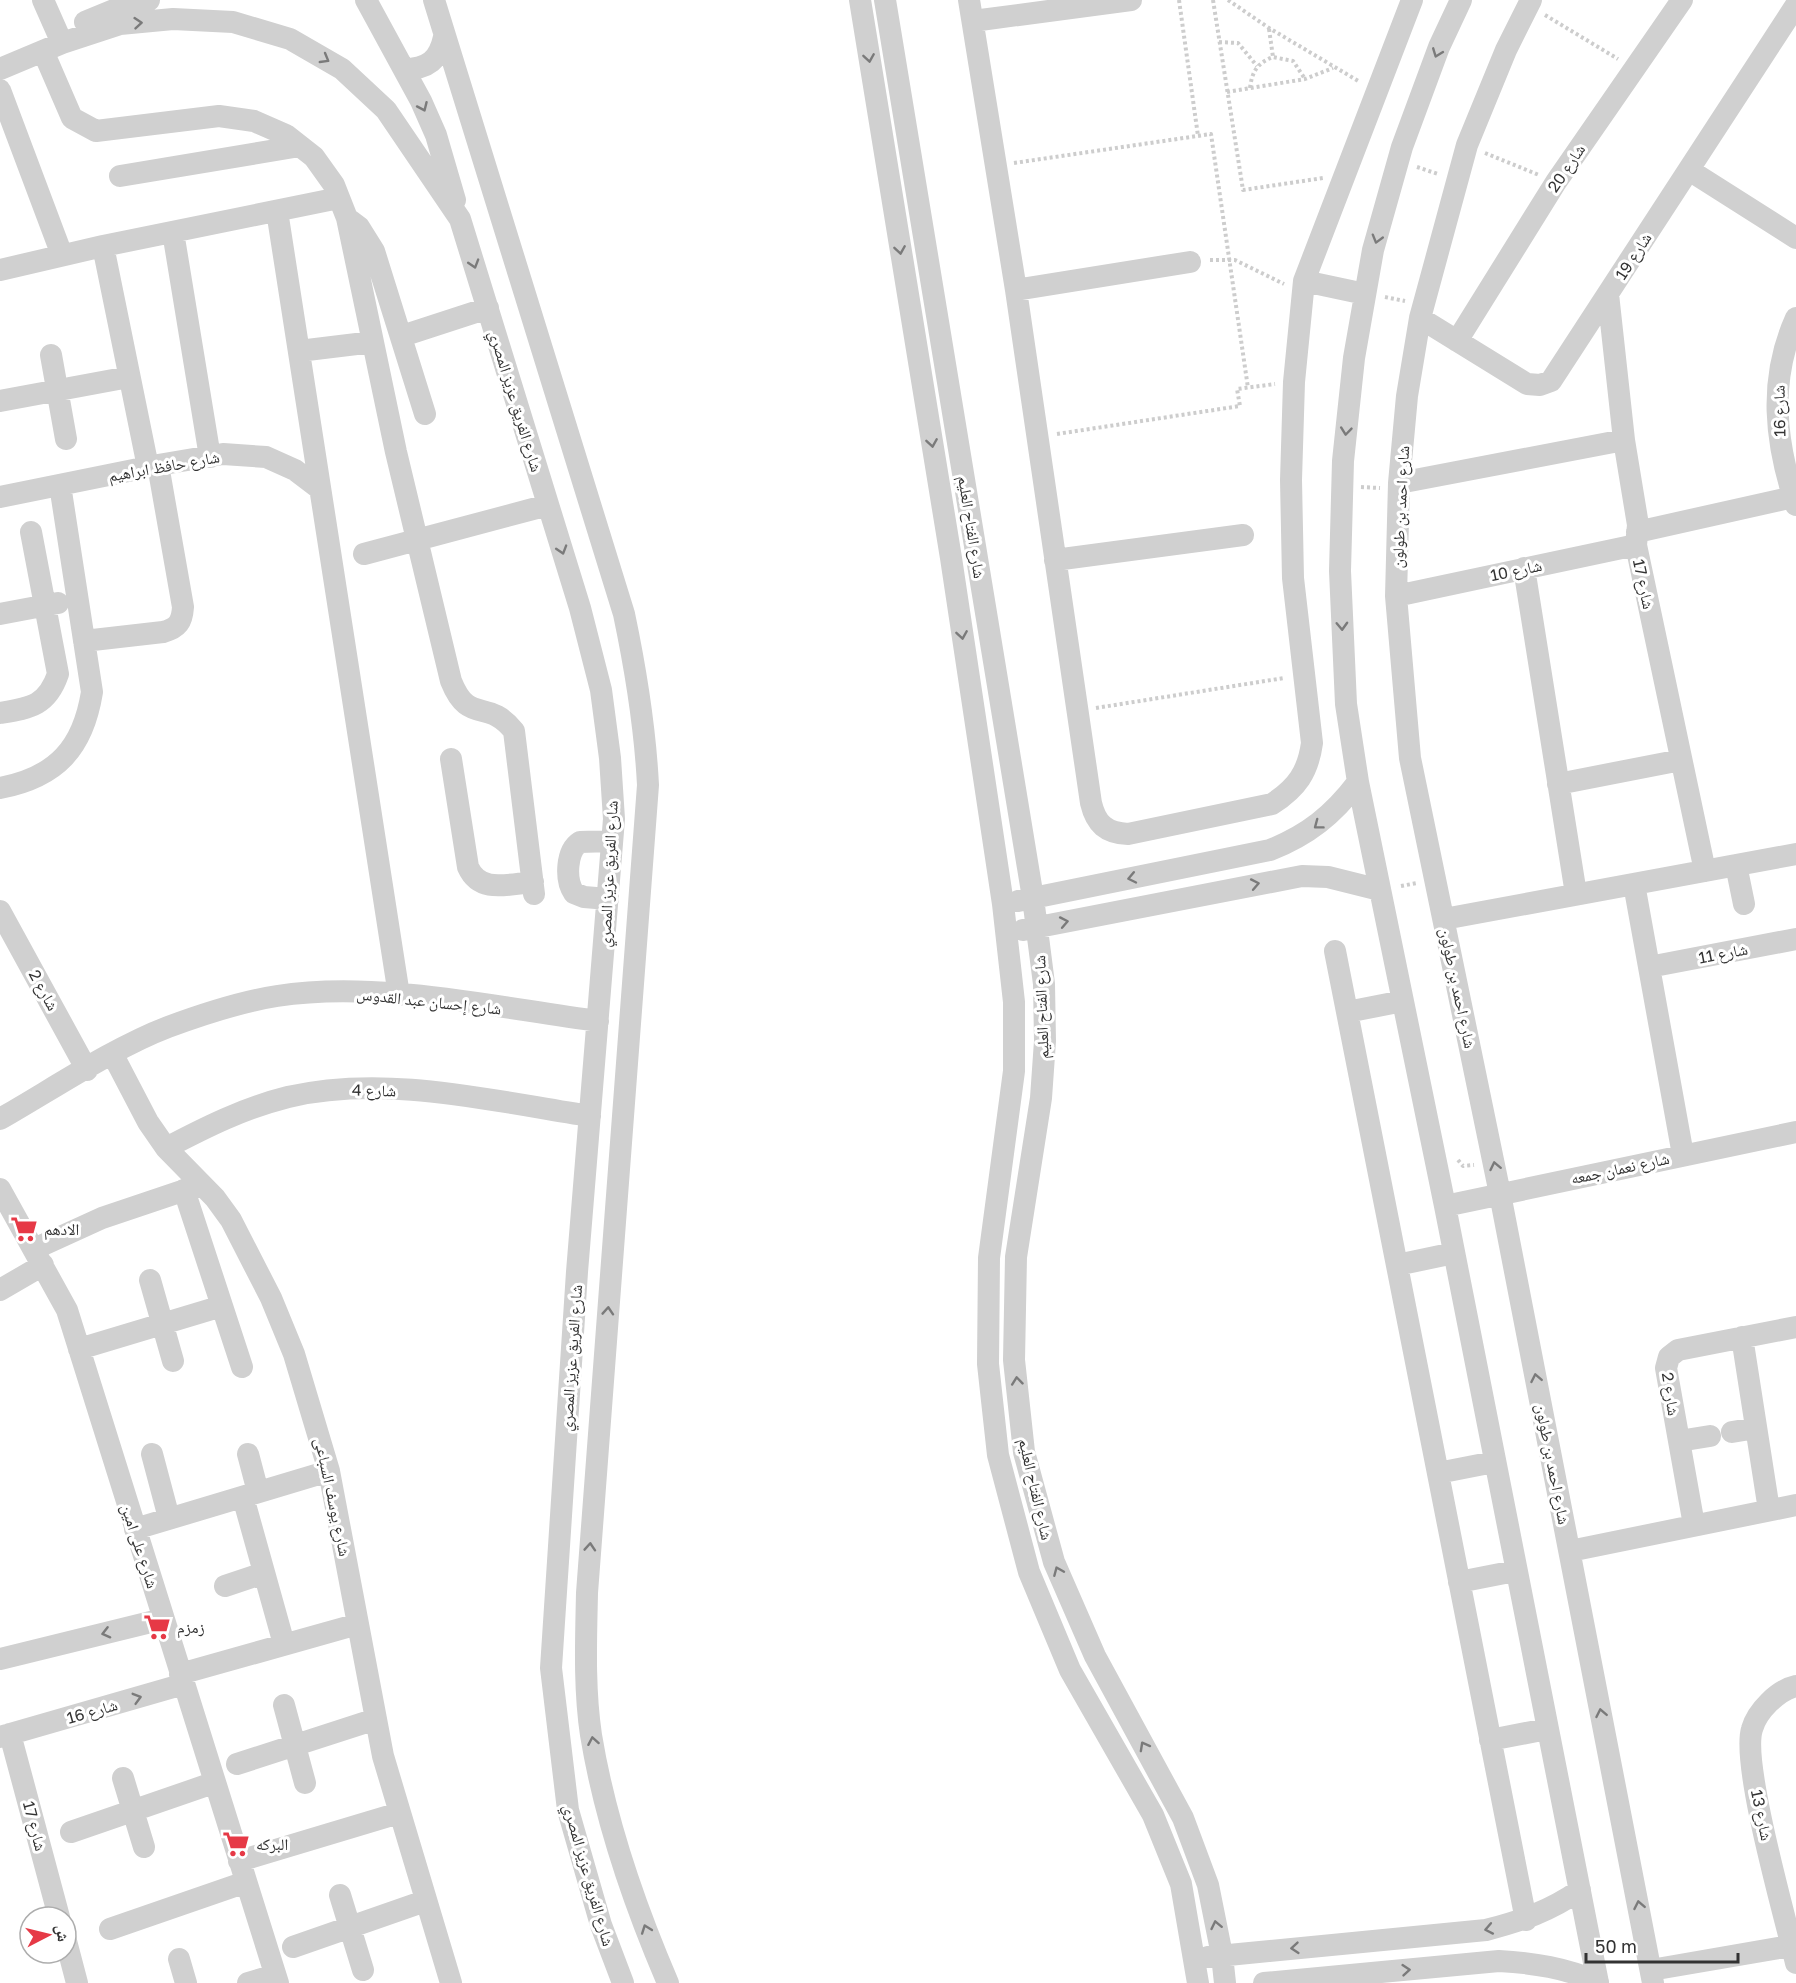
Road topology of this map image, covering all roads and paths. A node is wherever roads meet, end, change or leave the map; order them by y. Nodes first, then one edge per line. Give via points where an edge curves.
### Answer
1 (43, 0) edge
2 (149, 0) edge
3 (366, 0) edge
4 (434, 0) edge
5 (860, 0) edge
6 (885, 0) edge
7 (1131, 0) edge
8 (1179, 0) edge
9 (1214, 0) edge
10 (1228, 0) edge
11 (1412, 0) edge
12 (1461, 0) edge
13 (1682, 0) edge
14 (1529, 3) edge
15 (1796, 5) edge
16 (971, 11) edge
17 (1269, 28) junction
18 (444, 37) junction
19 (1219, 42) junction
20 (53, 47) junction
21 (1272, 57) junction
22 (1257, 66) junction
23 (1334, 67) junction
24 (0, 69) edge
25 (404, 69) junction
26 (1634, 69) junction
27 (1305, 79) junction
28 (1250, 88) junction
29 (0, 90) edge
30 (1227, 92) junction
31 (1376, 92) junction
32 (1198, 136) junction
33 (1467, 145) junction
34 (300, 146) junction
35 (1398, 161) junction
36 (997, 166) junction
37 (1689, 170) junction
38 (1344, 175) junction
39 (120, 176) dead end
40 (1456, 180) junction
41 (1556, 182) junction
42 (343, 208) junction
43 (278, 211) junction
44 (460, 219) junction
45 (173, 232) junction
46 (1796, 238) edge
47 (102, 246) junction
48 (62, 255) junction
49 (1230, 259) junction
50 (1190, 262) joint
51 (1, 266) edge
52 (1304, 288) junction
53 (1016, 290) junction
54 (1365, 294) junction
55 (1608, 294) junction
56 (488, 308) junction
57 (1421, 311) junction
58 (1796, 318) edge
59 (402, 336) junction
60 (1457, 341) junction
61 (373, 342) junction
62 (299, 351) junction
63 (51, 355) dead end
64 (129, 377) junction
65 (1294, 382) junction
66 (1248, 388) junction
67 (58, 390) junction
68 (0, 401) edge
69 (425, 414) dead end
70 (1037, 437) junction
71 (66, 439) dead end
72 (1624, 440) junction
73 (210, 456) junction
74 (153, 466) junction
75 (60, 485) junction
76 (1342, 486) junction
77 (1399, 486) junction
78 (320, 489) junction
79 (0, 497) edge
80 (1795, 501) edge
81 (548, 505) junction
82 (31, 532) dead end
83 (1243, 535) dead end
84 (1636, 538) junction
85 (417, 540) junction
86 (364, 554) dead end
87 (1055, 560) junction
88 (1524, 568) junction
89 (1396, 596) junction
90 (78, 600) junction
91 (45, 606) junction
92 (0, 614) edge
93 (84, 641) junction
94 (1302, 675) junction
95 (1078, 711) junction
96 (0, 713) edge
97 (452, 759) dead end
98 (1681, 760) junction
99 (1358, 782) junction
100 (1558, 784) junction
101 (0, 788) edge
102 (1294, 840) junction
103 (612, 842) junction
104 (1796, 854) edge
105 (1737, 865) junction
106 (1705, 871) junction
107 (1302, 876) junction
108 (1435, 879) junction
109 (1634, 884) junction
110 (1099, 885) junction
111 (1380, 890) junction
112 (1576, 894) junction
113 (1033, 898) junction
114 (608, 899) junction
115 (1003, 904) junction
116 (1744, 904) dead end
117 (1117, 912) junction
118 (1, 916) edge
119 (1444, 919) junction
120 (1037, 927) junction
121 (1007, 933) junction
122 (1796, 939) edge
123 (1335, 951) dead end
124 (1649, 966) junction
125 (399, 994) junction
126 (1403, 1001) junction
127 (1347, 1012) junction
128 (598, 1021) junction
129 (113, 1055) junction
130 (87, 1070) junction
131 (591, 1116) junction
132 (0, 1119) edge
133 (1796, 1132) edge
134 (166, 1148) junction
135 (1683, 1155) junction
136 (193, 1188) junction
137 (0, 1189) edge
138 (1500, 1194) junction
139 (1445, 1206) junction
140 (1454, 1253) junction
141 (38, 1257) junction
142 (1397, 1265) junction
143 (150, 1280) dead end
144 (0, 1290) edge
145 (222, 1306) junction
146 (162, 1324) junction
147 (1796, 1327) edge
148 (1742, 1337) junction
149 (80, 1348) junction
150 (572, 1350) junction
151 (605, 1352) junction
152 (173, 1361) dead end
153 (242, 1367) dead end
154 (567, 1413) junction
155 (601, 1414) junction
156 (1756, 1428) junction
157 (1679, 1441) junction
158 (1024, 1452) junction
159 (248, 1454) dead end
160 (152, 1455) dead end
161 (998, 1455) junction
162 (1494, 1462) junction
163 (329, 1471) junction
164 (1438, 1473) junction
165 (251, 1495) junction
166 (1796, 1505) edge
167 (1769, 1510) junction
168 (169, 1518) junction
169 (1695, 1526) junction
170 (135, 1529) junction
171 (1570, 1551) junction
172 (1515, 1571) junction
173 (264, 1573) junction
174 (1459, 1582) junction
175 (225, 1586) dead end
176 (163, 1619) junction
177 (358, 1624) junction
178 (284, 1644) junction
179 (0, 1659) edge
180 (182, 1679) junction
181 (1796, 1686) edge
182 (284, 1705) dead end
183 (375, 1719) junction
184 (1547, 1729) junction
185 (5, 1736) edge
186 (1490, 1740) junction
187 (294, 1744) junction
188 (237, 1764) dead end
189 (123, 1778) dead end
190 (304, 1783) dead end
191 (213, 1784) junction
192 (133, 1811) junction
193 (399, 1813) junction
194 (71, 1832) dead end
195 (144, 1847) dead end
196 (242, 1872) junction
197 (1580, 1890) junction
198 (340, 1894) dead end
199 (425, 1901) junction
200 (55, 1905) edge
201 (1526, 1920) junction
202 (350, 1927) junction
203 (110, 1929) dead end
204 (293, 1947) dead end
205 (1795, 1951) edge
206 (1222, 1955) junction
207 (1195, 1958) junction
208 (179, 1959) dead end
209 (72, 1965) edge
210 (363, 1970) dead end
211 (1652, 1977) edge
212 (276, 1979) edge
213 (77, 1983) edge
214 (186, 1983) edge
215 (248, 1983) edge
216 (451, 1983) edge
217 (623, 1983) edge
218 (668, 1983) edge
219 (1198, 1983) edge
220 (1225, 1983) edge
221 (1264, 1983) edge
222 (1598, 1983) edge

1 - 20 street
2 - 20 street via 89,19
3 - 25 street
4 - 18 street, شارع الفريق عزيز المصري
5 -> 115 street, شارع الفتاح العليم
6 - 113 street, شارع الفتاح العليم
7 - 16 street
8 - 32 path
9 - 19 path
10 - 17 path
11 - 31 street
12 -> 35 street via 1439,47
13 - 26 street, شارع 20
14 - 26 path
14 - 33 street, شارع احمد بن طولون
15 - 37 street, شارع 19
16 - 36 street
17 - 21 path
17 - 23 path
18 - 25 street via 441,51 432,63 419,69
151 -> 18 street, شارع الفريق عزيز المصري via 648,785 645,735 624,614
19 - 22 path via 1238,43
19 - 30 path
20 - 24 street, شارع الفريق عزيز المصري
20 - 34 street via 72,118 96,131 219,116 254,121
20 -> 44 street, شارع الفريق عزيز المصري via 120,24 173,19 233,22 290,39 342,69 386,110
21 - 22 path
21 - 27 path via 1293,62
22 - 28 path
23 - 27 path
23 - 31 path
25 -> 44 street via 436,135
26 - 41 street, شارع 20
27 - 28 path
28 - 30 path
29 - 48 street
30 - 38 path via 1243,190
31 - 38 street
32 - 36 path
32 - 49 path via 1211,134
33 - 40 street, شارع احمد بن طولون
33 - 41 path
34 - 39 street
34 - 42 street via 314,157 334,185
35 - 40 path
35 -> 54 street
36 - 53 street
37 - 46 street
37 - 55 street, شارع 19
38 - 52 street
40 - 57 street, شارع احمد بن طولون
41 - 60 street, شارع 20
42 - 43 street
42 - 59 street via 374,251
42 - 61 street
43 - 45 street
43 - 62 street
44 -> 56 street, شارع الفريق عزيز المصري
45 - 47 street
45 - 73 street
47 - 48 street
47 - 64 street
48 - 51 street
49 - 50 path
49 - 52 path
49 - 66 path
50 - 53 street
52 - 54 street
52 - 65 street
53 - 70 street
54 - 57 path
54 -> 76 street via 1354,358
55 - 60 street, شارع 19 via 1555,376 1545,384 1527,384
55 - 72 street, شارع 17
56 - 59 street
56 - 81 street, شارع الفريق عزيز المصري
57 - 60 street, شارع 19
57 - 77 street, شارع احمد بن طولون via 1407,396
58 - 80 street, شارع 16 via 1782,356 1776,413
59 - 69 street
61 - 62 street
61 - 85 street
62 - 78 street
63 - 67 street
64 - 67 street
64 - 74 street
65 - 66 path
65 - 94 street via 1293,578
66 - 70 path via 1237,389 1240,406
67 - 68 street
67 - 71 street
70 - 87 street
72 - 77 street
72 - 84 street, شارع 17
73 - 74 street, شارع حافظ ابراهيم
73 - 78 street, شارع حافظ ابراهيم via 266,457 295,470
74 - 75 street, شارع حافظ ابراهيم
74 - 93 street via 183,607 182,619 175,629 163,632
75 - 79 street, شارع حافظ ابراهيم
75 - 90 street
76 - 77 path
76 -> 99 street via 1340,571 1345,693
77 - 89 street, شارع احمد بن طولون
78 - 125 street
80 - 84 street, شارع 10
81 - 85 street
81 -> 103 street, شارع الفريق عزيز المصري via 601,690 610,758
82 - 91 street
83 - 87 street
84 - 88 street, شارع 10
84 - 98 street, شارع 17
85 - 86 street
85 - 97 street via 459,700 471,709 490,711 503,718 514,731 534,888 483,884 473,878 468,867
87 - 95 street
88 - 89 street, شارع 10
88 - 100 street
89 - 108 street, شارع احمد بن طولون via 1410,758
90 - 91 street
90 - 93 street
91 - 92 street
91 - 96 street via 58,674 52,691 26,709
93 - 101 street via 92,692 88,719 76,744 57,765 34,780
94 - 95 path
94 - 95 street via 1312,743 1301,780 1289,794 1272,804 1128,834 1102,827 1094,816
98 - 100 street
98 - 106 street, شارع 17
99 -> 102 street via 1341,806
99 - 111 street
100 - 112 street
102 - 107 street via 1304,858
102 -> 110 street via 1270,850
103 - 114 street, شارع الفريق عزيز المصري
103 - 114 street via 580,842 570,857 569,881 574,893
104 - 105 street
105 - 106 street
105 - 116 street
106 - 109 street
107 - 111 street via 1328,877
117 -> 107 street
108 - 111 path
108 - 119 street, شارع احمد بن طولون
109 - 112 street
109 - 124 street
110 - 113 street
110 - 117 street via 1098,898
111 - 126 street
112 - 119 street
113 - 115 street
113 - 120 street, شارع الفتاح العليم
114 - 128 street, شارع الفريق عزيز المصري
115 - 121 street, شارع الفتاح العليم
120 -> 117 street
118 - 130 street, شارع 2
138 -> 119 street, شارع احمد بن طولون
120 - 121 street
158 -> 120 street, شارع الفتاح العليم via 1014,1359 1016,1257 1041,1098 1045,1041
121 - 161 street, شارع الفتاح العليم via 1014,1002 1014,1071 989,1258 987,1364
122 - 124 street, شارع 11
123 - 127 street
124 - 135 street
125 - 128 street, شارع إحسان عبد القدوس
125 - 129 street, شارع إحسان عبد القدوس via 336,992 266,998 165,1028
126 - 127 street
126 - 139 street
127 - 142 street
128 - 131 street, شارع الفريق عزيز المصري
129 - 130 street, شارع إحسان عبد القدوس
129 - 134 street, شارع يوسف السباعى
130 - 132 street, شارع إحسان عبد القدوس
131 - 134 street, شارع 4 via 420,1091 354,1088 288,1097 236,1114
131 - 150 street, شارع الفريق عزيز المصري
133 - 135 street, شارع نعمان جمعه
134 - 136 street, شارع يوسف السباعى
135 - 138 street, شارع نعمان جمعه
136 - 141 street via 102,1218
136 - 145 street
136 - 163 street, شارع يوسف السباعى via 215,1198 231,1220 271,1298 298,1365
137 - 141 street, شارع على امين
138 - 139 street, شارع نعمان جمعه
171 -> 138 street, شارع احمد بن طولون
139 - 140 street
140 - 142 street
140 - 162 street
141 - 144 street
141 - 149 street, شارع على امين via 67,1310
142 - 164 street
143 - 146 street
145 - 146 street
145 - 153 street
146 - 149 street
146 - 152 street
147 - 148 street, شارع 2
148 - 156 street
148 - 157 street, شارع 2 via 1678,1350 1669,1357 1666,1368
149 - 170 street, شارع على امين
150 - 151 street via 588,1357
150 - 154 street, شارع الفريق عزيز المصري
151 - 155 street, شارع الفريق عزيز المصري
154 - 155 street via 584,1409
154 - 217 street, شارع الفريق عزيز المصري via 551,1668 554,1706 568,1810 601,1925
218 -> 155 street, شارع الفريق عزيز المصري via 645,1929 604,1800 591,1733 585,1665 587,1593
156 - 157 street
156 - 167 street
157 - 169 street, شارع 2
158 - 161 street
206 -> 158 street, شارع الفتاح العليم via 1208,1886 1183,1818 1095,1656 1063,1583
159 - 165 street
160 - 168 street
161 - 207 street, شارع الفتاح العليم via 1029,1572 1070,1670 1153,1815 1181,1884
162 - 164 street
162 - 172 street
163 - 165 street
163 - 177 street, شارع يوسف السباعى
164 - 174 street
165 - 168 street
165 - 173 street
166 - 167 street
167 - 169 street
168 - 170 street
169 - 171 street
170 - 176 street, شارع على امين
211 -> 171 street, شارع احمد بن طولون
172 - 174 street
172 - 184 street
173 - 175 street
173 - 178 street
174 - 186 street
176 -> 179 street
176 - 180 street, شارع على امين
177 - 178 street, شارع 16
177 - 183 street, شارع يوسف السباعى
178 - 180 street, شارع 16
185 -> 180 street, شارع 16
180 - 191 street, شارع على امين
181 - 205 street, شارع 13 via 1767,1703 1752,1730 1756,1791
182 - 187 street
183 - 187 street
183 - 193 street, شارع يوسف السباعى
184 - 186 street
184 - 197 street
185 - 200 street, شارع 17
186 - 201 street
187 - 188 street
187 - 190 street
189 - 192 street
191 - 192 street
191 - 196 street, شارع على امين
192 - 194 street
192 - 195 street
193 - 196 street
193 - 199 street, شارع يوسف السباعى
196 - 203 street
196 - 212 street, شارع على امين
197 - 201 street
197 - 222 street
198 - 202 street
199 - 202 street
199 - 216 street, شارع يوسف السباعى
201 -> 206 street via 1486,1930
202 - 204 street
202 - 210 street
205 - 211 street
206 - 207 street
206 - 220 street, شارع الفتاح العليم
207 - 219 street, شارع الفتاح العليم
208 - 214 street
209 - 213 street
212 - 215 street
221 -> 222 street via 1499,1961 1535,1963 1571,1971

